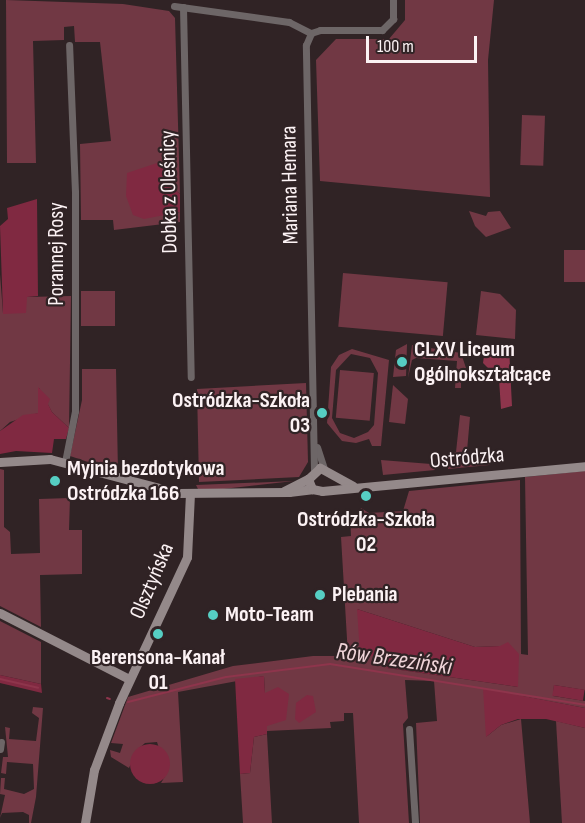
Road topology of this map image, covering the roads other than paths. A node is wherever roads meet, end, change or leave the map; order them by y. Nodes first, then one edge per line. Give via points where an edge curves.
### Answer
1 (393, 0) edge
2 (174, 6) dead end
3 (183, 7) junction
4 (311, 33) junction
5 (69, 45) dead end
6 (191, 376) dead end
7 (0, 462) edge
8 (64, 462) junction
9 (585, 466) edge
10 (319, 473) junction
11 (353, 486) junction
12 (328, 488) junction
13 (312, 489) junction
14 (284, 491) junction
15 (190, 494) junction
16 (0, 613) edge
17 (129, 679) junction
18 (409, 729) dead end
19 (1, 742) edge
20 (0, 749) edge
21 (85, 823) edge
22 (415, 823) edge

1 - 4 street via 393,19 382,30
2 - 3 street
3 - 4 street via 289,22
3 - 6 street, Dobka z Oleśnicy
4 - 10 street, Mariana Hemara via 305,57
5 - 8 street, Porannej Rosy via 75,192 75,411
7 - 8 street via 36,458
8 - 15 street via 152,488
9 - 11 street, Ostródzka
10 - 11 street, Ostródzka
10 - 12 street
10 - 13 street
10 - 14 street
11 - 12 street, Ostródzka
12 - 13 street, Ostródzka
13 - 14 street
14 - 15 street
15 - 17 street, Olsztyńska via 187,557
16 - 17 street
17 - 21 street, Olsztyńska via 94,770
18 - 22 street
19 - 20 street

